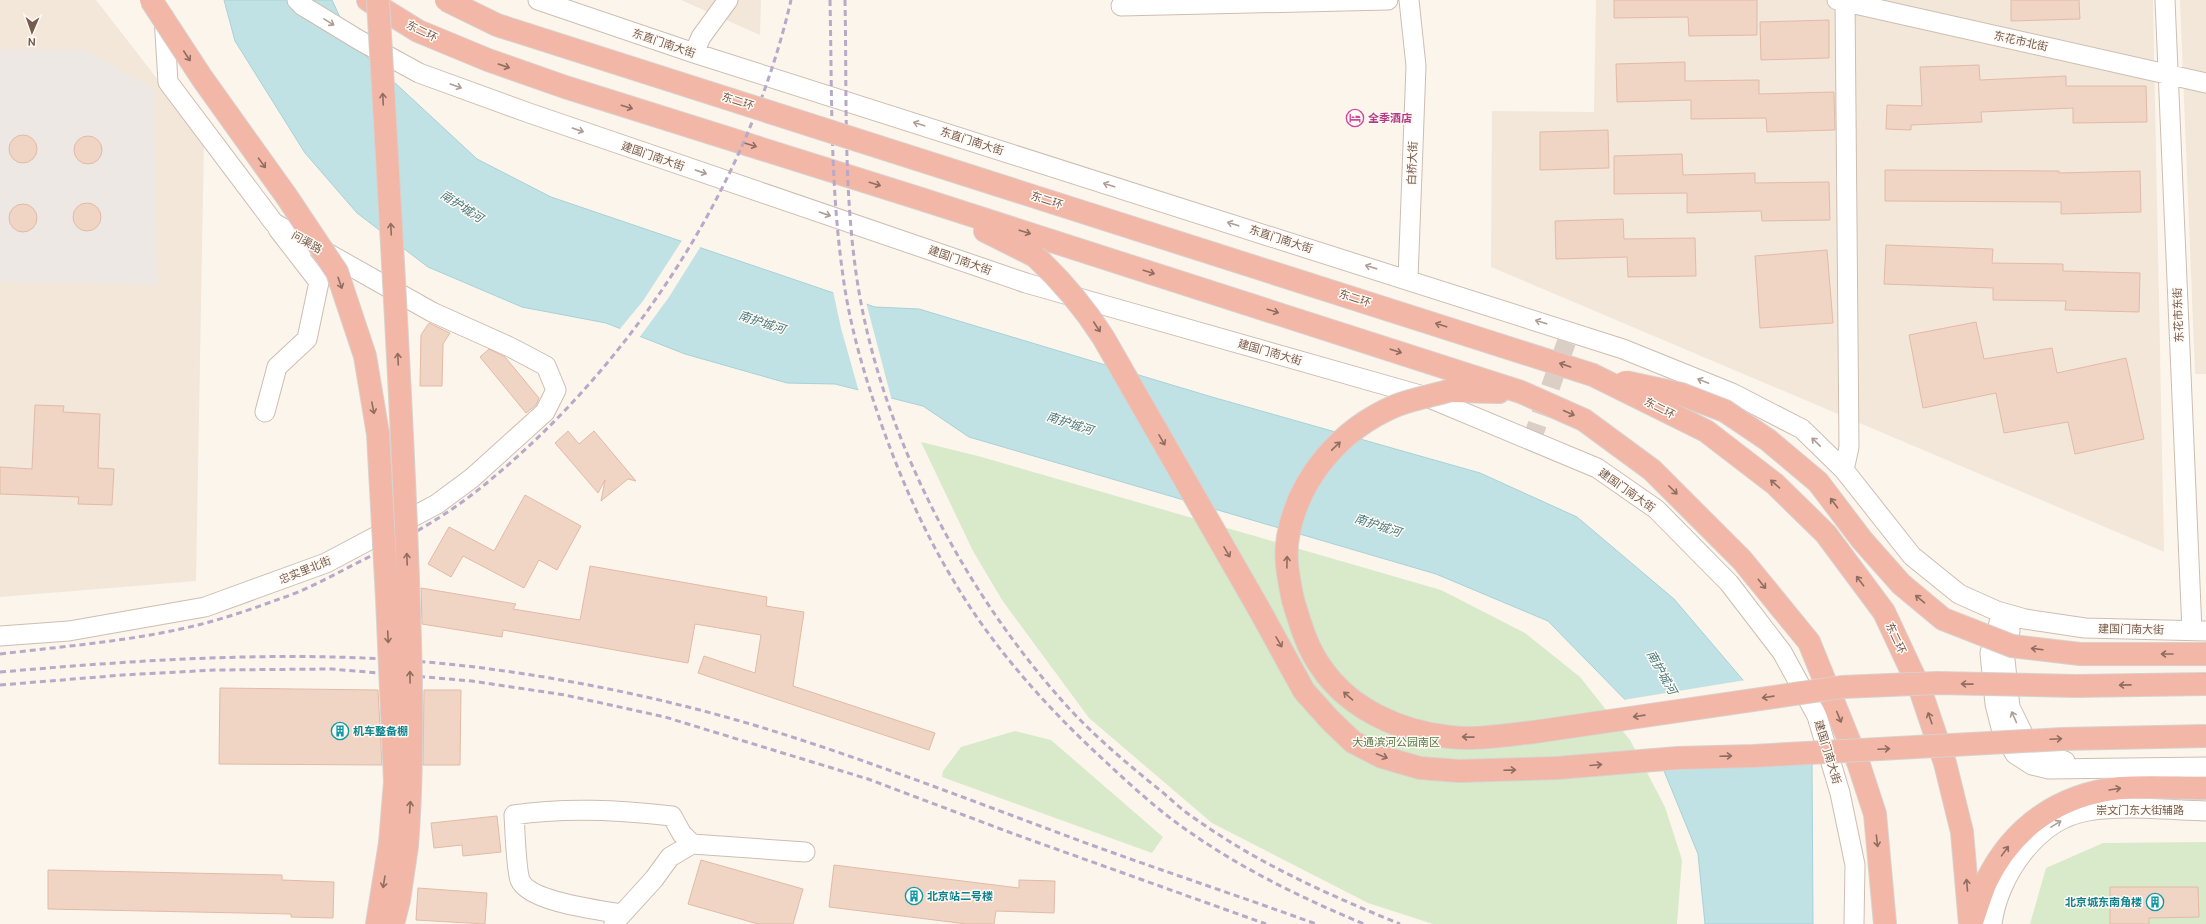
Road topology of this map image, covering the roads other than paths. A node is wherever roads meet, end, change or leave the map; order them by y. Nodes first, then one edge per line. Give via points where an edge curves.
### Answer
1 (151, 0) edge
2 (162, 0) edge
3 (297, 0) edge
4 (368, 0) edge
5 (378, 0) edge
6 (446, 0) edge
7 (471, 0) edge
8 (538, 0) edge
9 (728, 0) edge
10 (1388, 0) edge
11 (1409, 0) edge
12 (2165, 0) edge
13 (1842, 1) edge
14 (1121, 6) dead end
15 (497, 25) junction
16 (694, 54) junction
17 (2168, 74) junction
18 (2206, 83) edge
19 (921, 199) junction
20 (274, 223) junction
21 (1408, 279) junction
22 (1593, 375) junction
23 (556, 390) joint
24 (1521, 392) junction
25 (265, 412) dead end
26 (1844, 470) junction
27 (2008, 616) junction
28 (2199, 631) edge
29 (0, 636) edge
30 (2206, 654) edge
31 (2206, 684) edge
32 (2206, 736) edge
33 (2206, 767) edge
34 (2206, 788) edge
35 (2206, 810) edge
36 (692, 844) junction
37 (805, 852) dead end
38 (617, 919) edge
39 (377, 924) edge
40 (393, 924) edge
41 (1854, 924) edge
42 (1885, 924) edge
43 (1971, 924) edge
44 (1992, 924) edge

1 -> 39 highway, bridge via 337,272 365,356 378,434 395,782 390,843
2 - 20 street, 问渠路 via 168,82
3 -> 41 street, 建国门南大街 via 359,40 419,73 529,113 1026,283 1427,397 1597,468 1656,509 1729,583 1782,652 1817,716 1840,793 1855,865
4 -> 19 highway, 东二环 via 418,30 488,60 565,87
40 -> 5 highway, bridge via 408,846 412,776 402,434
6 - 15 highway, 东二环, bridge
7 - 15 highway
8 - 16 street, 东直门南大街
9 - 16 street via 701,37
10 - 14 street
11 - 21 street, 白桥大街 via 1416,66
12 - 17 street, 东花市东街
13 - 17 street, 东花市北街
13 - 26 street via 1849,448
22 -> 15 highway, 东二环, bridge
21 -> 16 street, 东直门南大街
17 - 18 street, 东花市北街
17 - 28 street, 东花市东街
19 -> 24 highway, 东二环
19 -> 32 highway, bridge via 1035,256 1062,280 1103,337 1304,691 1353,742 1382,757 1420,768 1459,771 1558,768 1678,758 2062,739
20 - 23 street, 问渠路 via 432,312 546,366
20 - 25 street via 319,282 307,339 277,367
26 -> 21 street, 建国门南大街 via 1802,429 1732,393 1623,349
30 -> 22 highway, bridge via 2080,654 2012,646 1943,619 1901,584 1862,540 1818,482 1768,440 1725,411 1681,394
43 -> 22 highway, 东二环, bridge via 1962,832 1945,763 1920,689 1884,612 1826,534 1775,484 1706,431
23 - 29 street, 忠实里北街 via 545,412 472,478 437,504 326,563 205,607 69,631
31 -> 24 highway, bridge via 2075,686 1937,683 1842,687 1486,737 1450,737 1410,730 1379,717 1348,697 1320,667 1303,632 1287,570 1288,537 1297,504 1313,473 1334,446 1362,423 1396,405 1448,391
24 -> 42 highway, 东二环 via 1584,420 1652,470 1742,560 1809,642 1859,765 1875,814
26 - 27 street, 建国门南大街 via 1912,556 1959,594
27 - 28 street, 建国门南大街 via 2085,628
27 - 33 street via 2004,650 2010,707 2028,744 2042,754 2087,767
43 -> 34 highway via 1986,882 2001,857 2018,833 2050,809 2088,793 2122,788
44 -> 35 street, 崇文门东大街辅路 via 2003,883 2023,851 2056,823 2087,811
36 - 37 street
36 - 38 street via 670,857 654,879
36 - 38 street via 682,834 672,816 616,810 536,812 514,816 520,879 525,888 564,904

